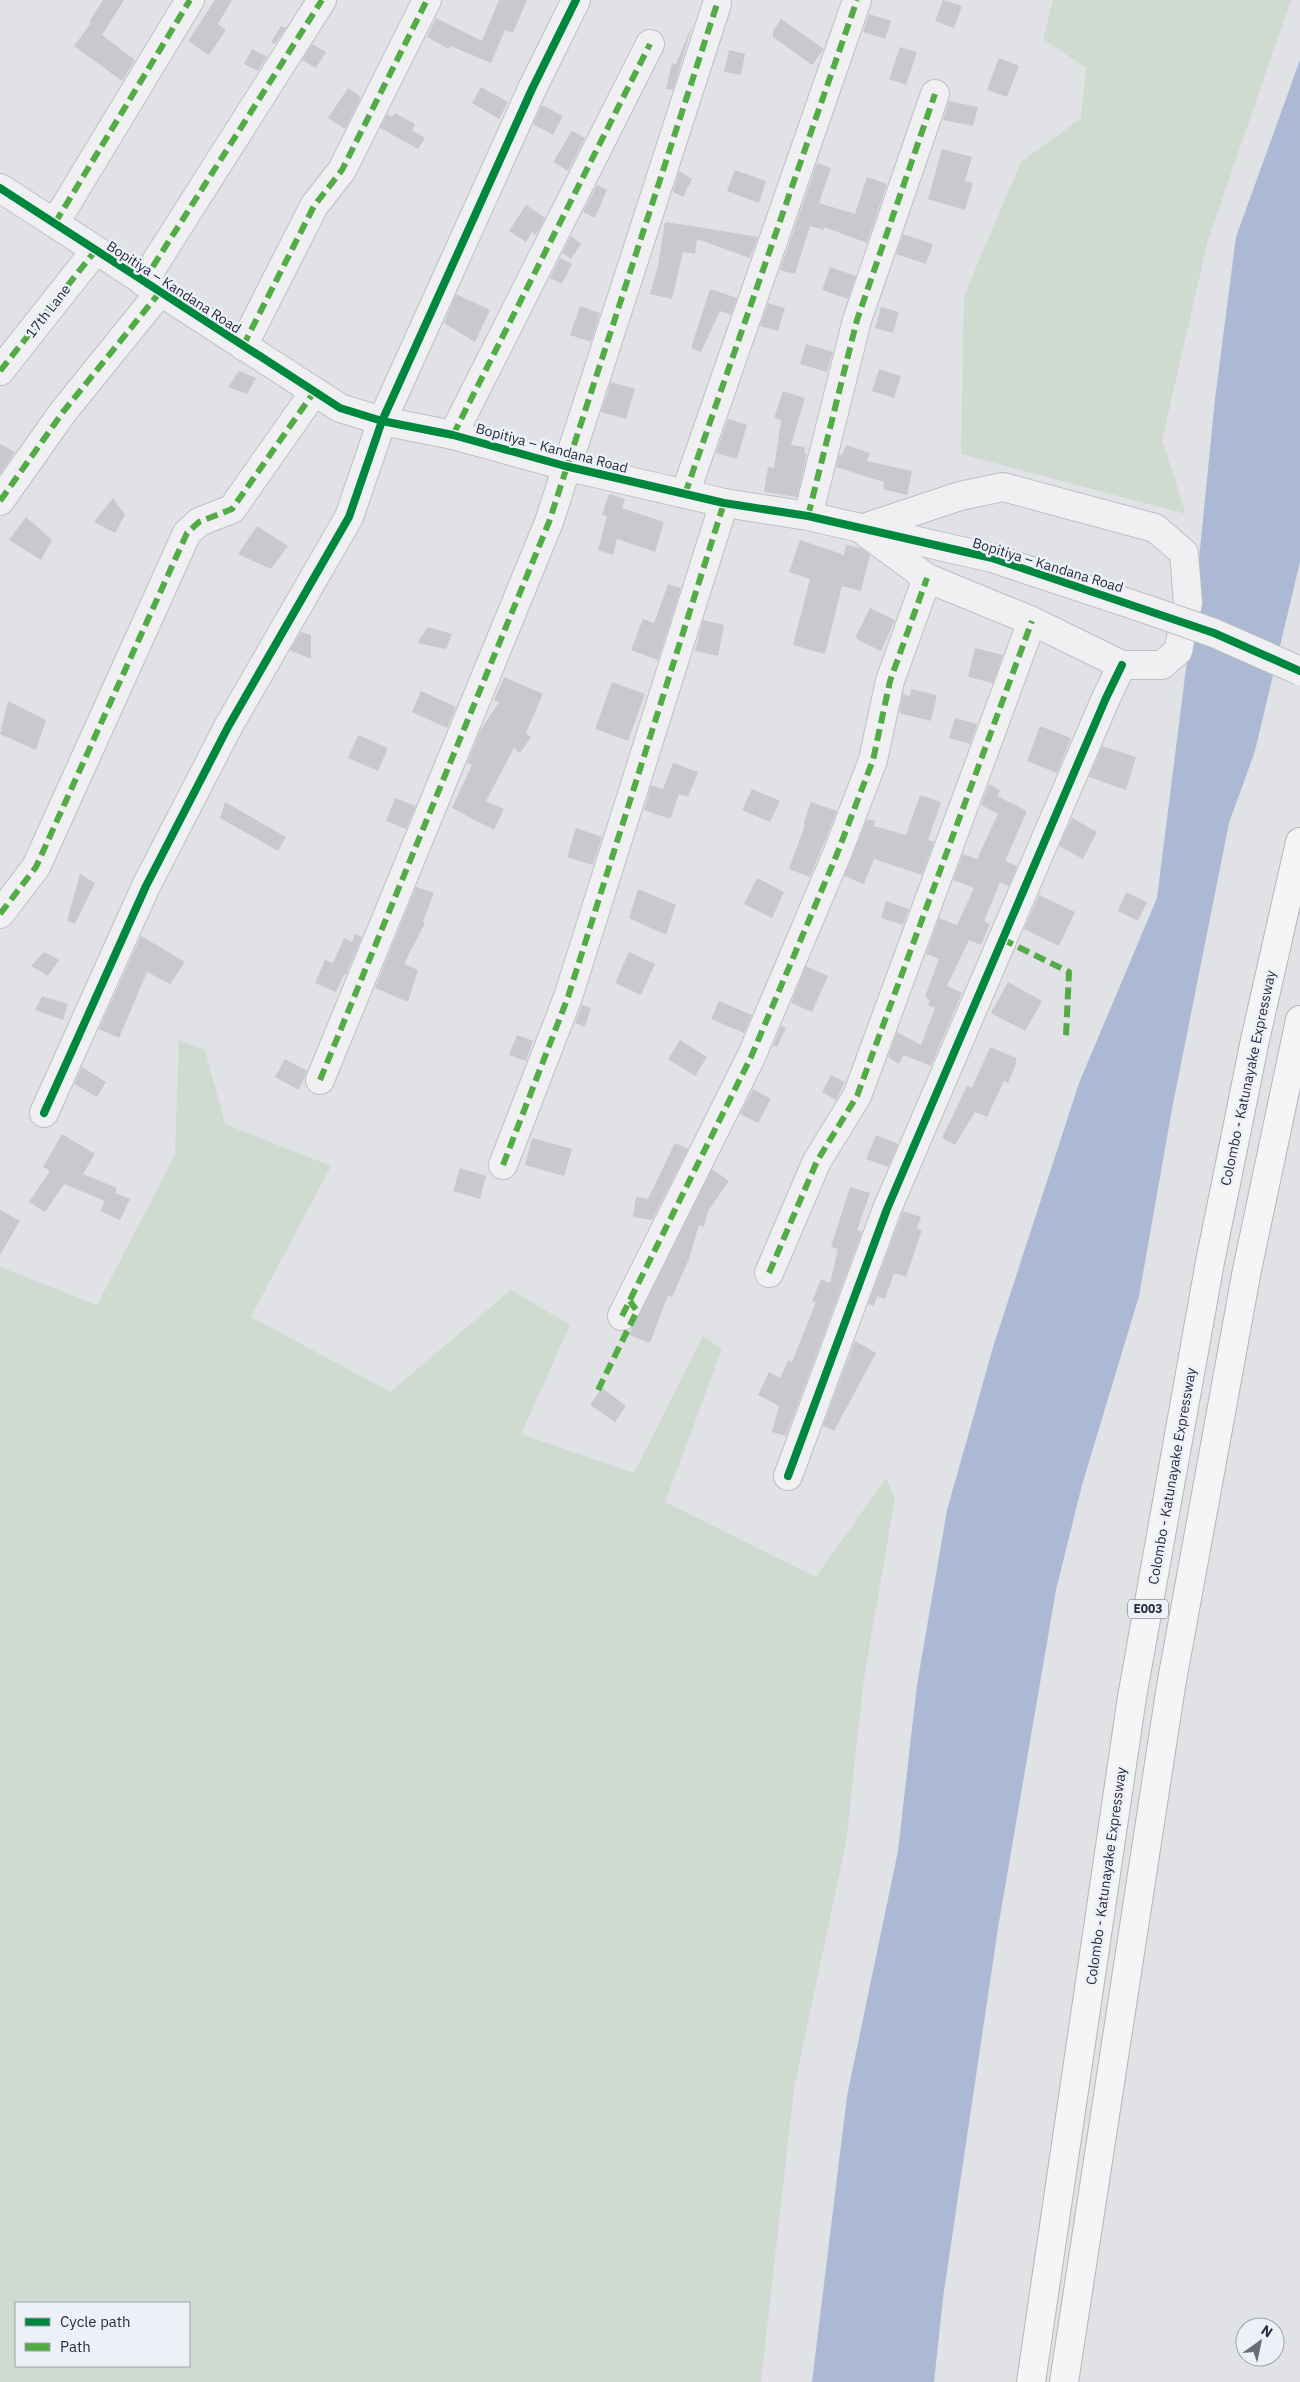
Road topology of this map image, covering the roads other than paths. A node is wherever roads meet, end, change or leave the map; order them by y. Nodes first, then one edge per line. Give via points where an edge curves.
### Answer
1 (190, 0) edge
2 (322, 0) edge
3 (427, 0) edge
4 (576, 0) edge
5 (857, 0) edge
6 (718, 4) dead end
7 (650, 44) dead end
8 (935, 94) dead end
9 (0, 188) edge
10 (55, 224) junction
11 (95, 251) junction
12 (152, 287) junction
13 (243, 346) junction
14 (0, 371) edge
15 (314, 392) junction
16 (382, 421) junction
17 (453, 435) junction
18 (565, 466) junction
19 (685, 494) junction
20 (0, 501) edge
21 (724, 503) junction
22 (808, 516) junction
23 (861, 529) junction
24 (927, 578) junction
25 (1032, 621) junction
26 (1122, 665) junction
27 (1300, 672) edge
28 (1300, 842) edge
29 (0, 914) edge
30 (1300, 1020) edge
31 (320, 1080) dead end
32 (44, 1113) dead end
33 (503, 1165) dead end
34 (769, 1273) dead end
35 (622, 1316) dead end
36 (788, 1476) dead end
37 (1031, 2382) edge
38 (1064, 2382) edge

1 - 10 street
2 - 12 street
3 - 13 street via 342,170 314,206
4 - 16 street via 528,98
5 - 19 street
6 - 18 street
7 - 17 street
8 - 22 street via 857,320
9 - 10 street, Bopitiya – Kandana Road
10 - 11 street, Bopitiya – Kandana Road
11 - 12 street, Bopitiya – Kandana Road
11 - 14 street, 17th Lane
12 - 13 street, Bopitiya – Kandana Road
12 - 20 street
13 - 15 street, Bopitiya – Kandana Road
15 - 16 street, Bopitiya – Kandana Road via 340,408
15 - 29 street via 232,509 199,522 187,533 36,867
16 - 17 street, Bopitiya – Kandana Road
16 - 32 street via 349,517 196,788 146,886
17 - 18 street, Bopitiya – Kandana Road
18 - 19 street, Bopitiya – Kandana Road
18 - 31 street via 549,522
19 - 21 street, Bopitiya – Kandana Road
21 - 22 street, Bopitiya – Kandana Road
21 - 33 street via 568,997
22 - 23 street, Bopitiya – Kandana Road
23 - 24 street
23 - 26 street via 960,496 1003,487 1155,528 1184,553 1188,603 1178,651 1162,665
23 - 27 street, Bopitiya – Kandana Road, bridge via 992,558 1214,633
24 - 25 street
24 - 35 street via 890,681 873,760 836,854 751,1057
25 - 26 street
25 - 34 street via 858,1096 817,1161
26 - 36 street via 887,1209
28 - 37 highway, Colombo - Katunayake Expressway / E003 via 1212,1252 1132,1697
30 - 38 highway, E003 via 1246,1270 1178,1648

